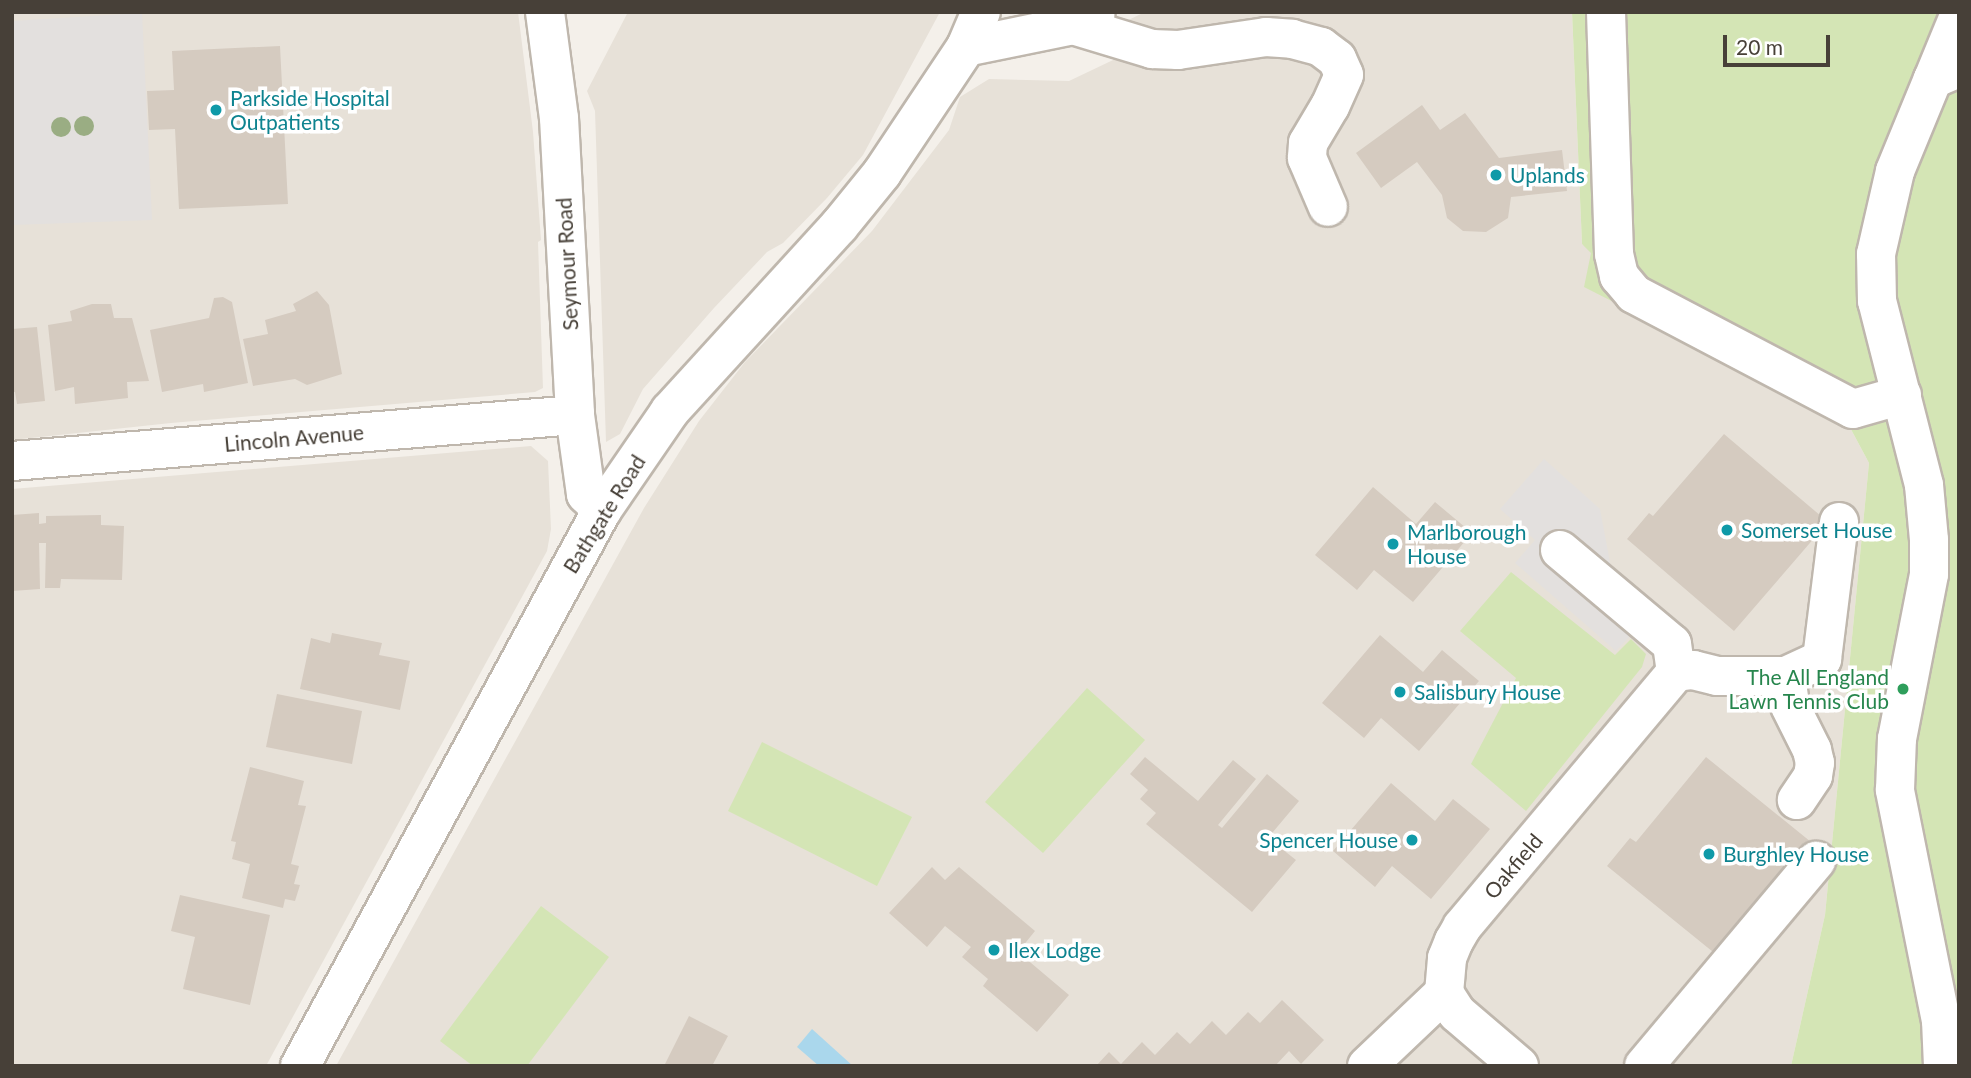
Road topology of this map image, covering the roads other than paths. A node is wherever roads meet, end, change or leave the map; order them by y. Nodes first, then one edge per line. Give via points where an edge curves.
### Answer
1 (545, 12) edge
2 (981, 12) edge
3 (1606, 12) edge
4 (1959, 16) edge
5 (1087, 19) edge
6 (967, 47) junction
7 (1946, 74) edge
8 (1328, 207) dead end
9 (1902, 395) junction
10 (575, 415) junction
11 (12, 461) edge
12 (602, 510) junction
13 (1839, 523) dead end
14 (1560, 550) dead end
15 (1676, 671) junction
16 (1786, 676) junction
17 (1797, 800) dead end
18 (1816, 861) dead end
19 (1444, 993) junction
20 (300, 1066) edge
21 (1367, 1066) edge
22 (1519, 1066) edge
23 (1644, 1066) edge
24 (1943, 1066) edge

1 - 10 street, Seymour Road via 559,118
2 - 6 street, Bathgate Road
3 - 9 street via 1614,254 1619,276 1634,294 1853,409
4 - 7 street
5 - 6 street
5 - 8 street via 1152,49 1178,50 1266,37 1321,47 1337,59 1344,75 1308,143 1307,158
6 - 12 street, Bathgate Road via 882,173 670,411
7 - 9 street via 1895,170 1876,254 1877,301
9 - 24 street via 1924,485 1929,574 1897,739 1895,790 1941,1021
10 - 11 street, Lincoln Avenue
10 - 12 street, Seymour Road via 586,494
12 - 20 street, Bathgate Road
13 - 16 street via 1822,659
14 - 15 street via 1672,644
15 - 16 street
15 - 19 street, Oakfield via 1462,927 1447,958
16 - 17 street via 1790,706 1815,763 1813,776
18 - 23 street
19 - 21 street
19 - 22 street via 1457,1013

